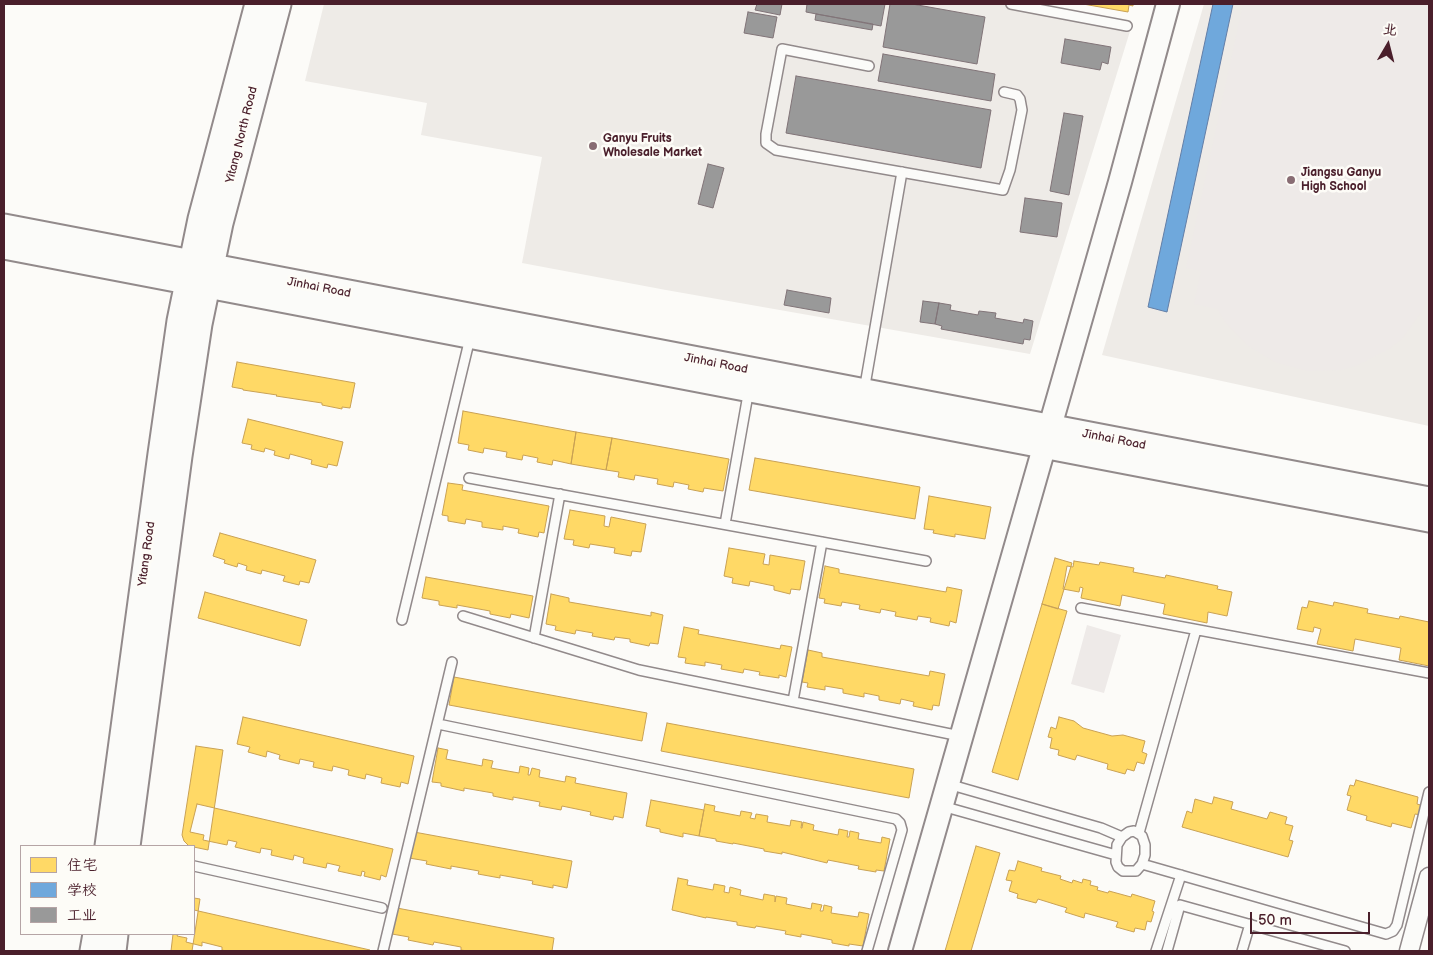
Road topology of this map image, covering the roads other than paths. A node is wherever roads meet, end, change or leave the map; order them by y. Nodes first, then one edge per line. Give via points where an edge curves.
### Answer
1 (258, 4) edge
2 (278, 4) edge
3 (1012, 4) edge
4 (1168, 4) edge
5 (1127, 26) dead end
6 (869, 66) dead end
7 (1004, 92) dead end
8 (902, 172) junction
9 (4, 227) edge
10 (4, 246) edge
11 (200, 274) junction
12 (470, 335) junction
13 (749, 389) junction
14 (864, 392) junction
15 (1047, 436) junction
16 (468, 478) dead end
17 (560, 494) junction
18 (1429, 500) edge
19 (1429, 519) edge
20 (724, 524) junction
21 (822, 542) junction
22 (926, 561) dead end
23 (1081, 608) dead end
24 (463, 616) dead end
25 (402, 620) dead end
26 (1196, 630) junction
27 (534, 638) junction
28 (452, 662) dead end
29 (1429, 673) edge
30 (793, 701) junction
31 (438, 724) junction
32 (962, 736) junction
33 (948, 784) junction
34 (1429, 792) edge
35 (942, 806) junction
36 (1139, 833) junction
37 (1122, 837) junction
38 (108, 845) edge
39 (127, 845) edge
40 (1116, 854) junction
41 (1142, 864) junction
42 (195, 866) edge
43 (1181, 875) junction
44 (1429, 877) edge
45 (382, 908) dead end
46 (1250, 924) junction
47 (96, 935) edge
48 (115, 935) edge
49 (1323, 948) edge
50 (93, 951) edge
51 (113, 951) edge
52 (384, 951) edge
53 (867, 951) edge
54 (900, 951) edge
55 (1156, 951) edge
56 (1167, 951) edge
57 (1242, 951) edge
58 (1345, 951) edge
59 (1409, 951) edge

1 - 11 main road, Yitang North Road via 201,219
2 - 11 main road, Yitang North Road via 220,223
3 - 5 lane
4 - 15 street
6 - 8 lane via 782,49 766,143 776,150
7 - 8 lane via 1017,95 1022,110 1003,190
8 - 14 lane
9 - 11 main road, Jinhai Road
10 - 11 main road, Jinhai Road
11 - 12 main road, Jinhai Road
11 - 14 main road, Jinhai Road
11 - 38 main road, Yitang Road via 180,321
11 - 39 main road, Yitang Road via 199,324
12 - 13 main road, Jinhai Road
12 - 25 lane
13 - 15 main road, Jinhai Road
13 - 20 lane
14 - 15 main road, Jinhai Road
15 - 18 main road, Jinhai Road
15 - 19 main road, Jinhai Road
15 - 32 street
16 - 17 lane
17 - 20 lane
17 - 27 lane
20 - 21 lane
21 - 22 lane
21 - 30 lane
23 - 26 lane
24 - 27 lane
26 - 29 lane
26 - 36 lane
27 - 30 lane via 639,670
28 - 31 lane
30 - 32 lane
31 - 52 lane
31 - 53 lane via 896,819 902,830
32 - 33 street
33 - 35 street
33 - 37 lane
34 - 43 lane via 1397,925 1386,934
35 - 40 lane
35 - 54 street
36 - 37 lane via 1129,832
36 - 41 lane via 1145,845
37 - 40 lane
40 - 41 lane via 1118,867 1123,871 1136,871
41 - 43 lane
42 - 45 lane
43 - 55 lane
44 - 59 street
46 - 49 lane
46 - 56 lane via 1180,905
46 - 57 lane
47 - 50 main road
48 - 51 main road
49 - 58 lane

